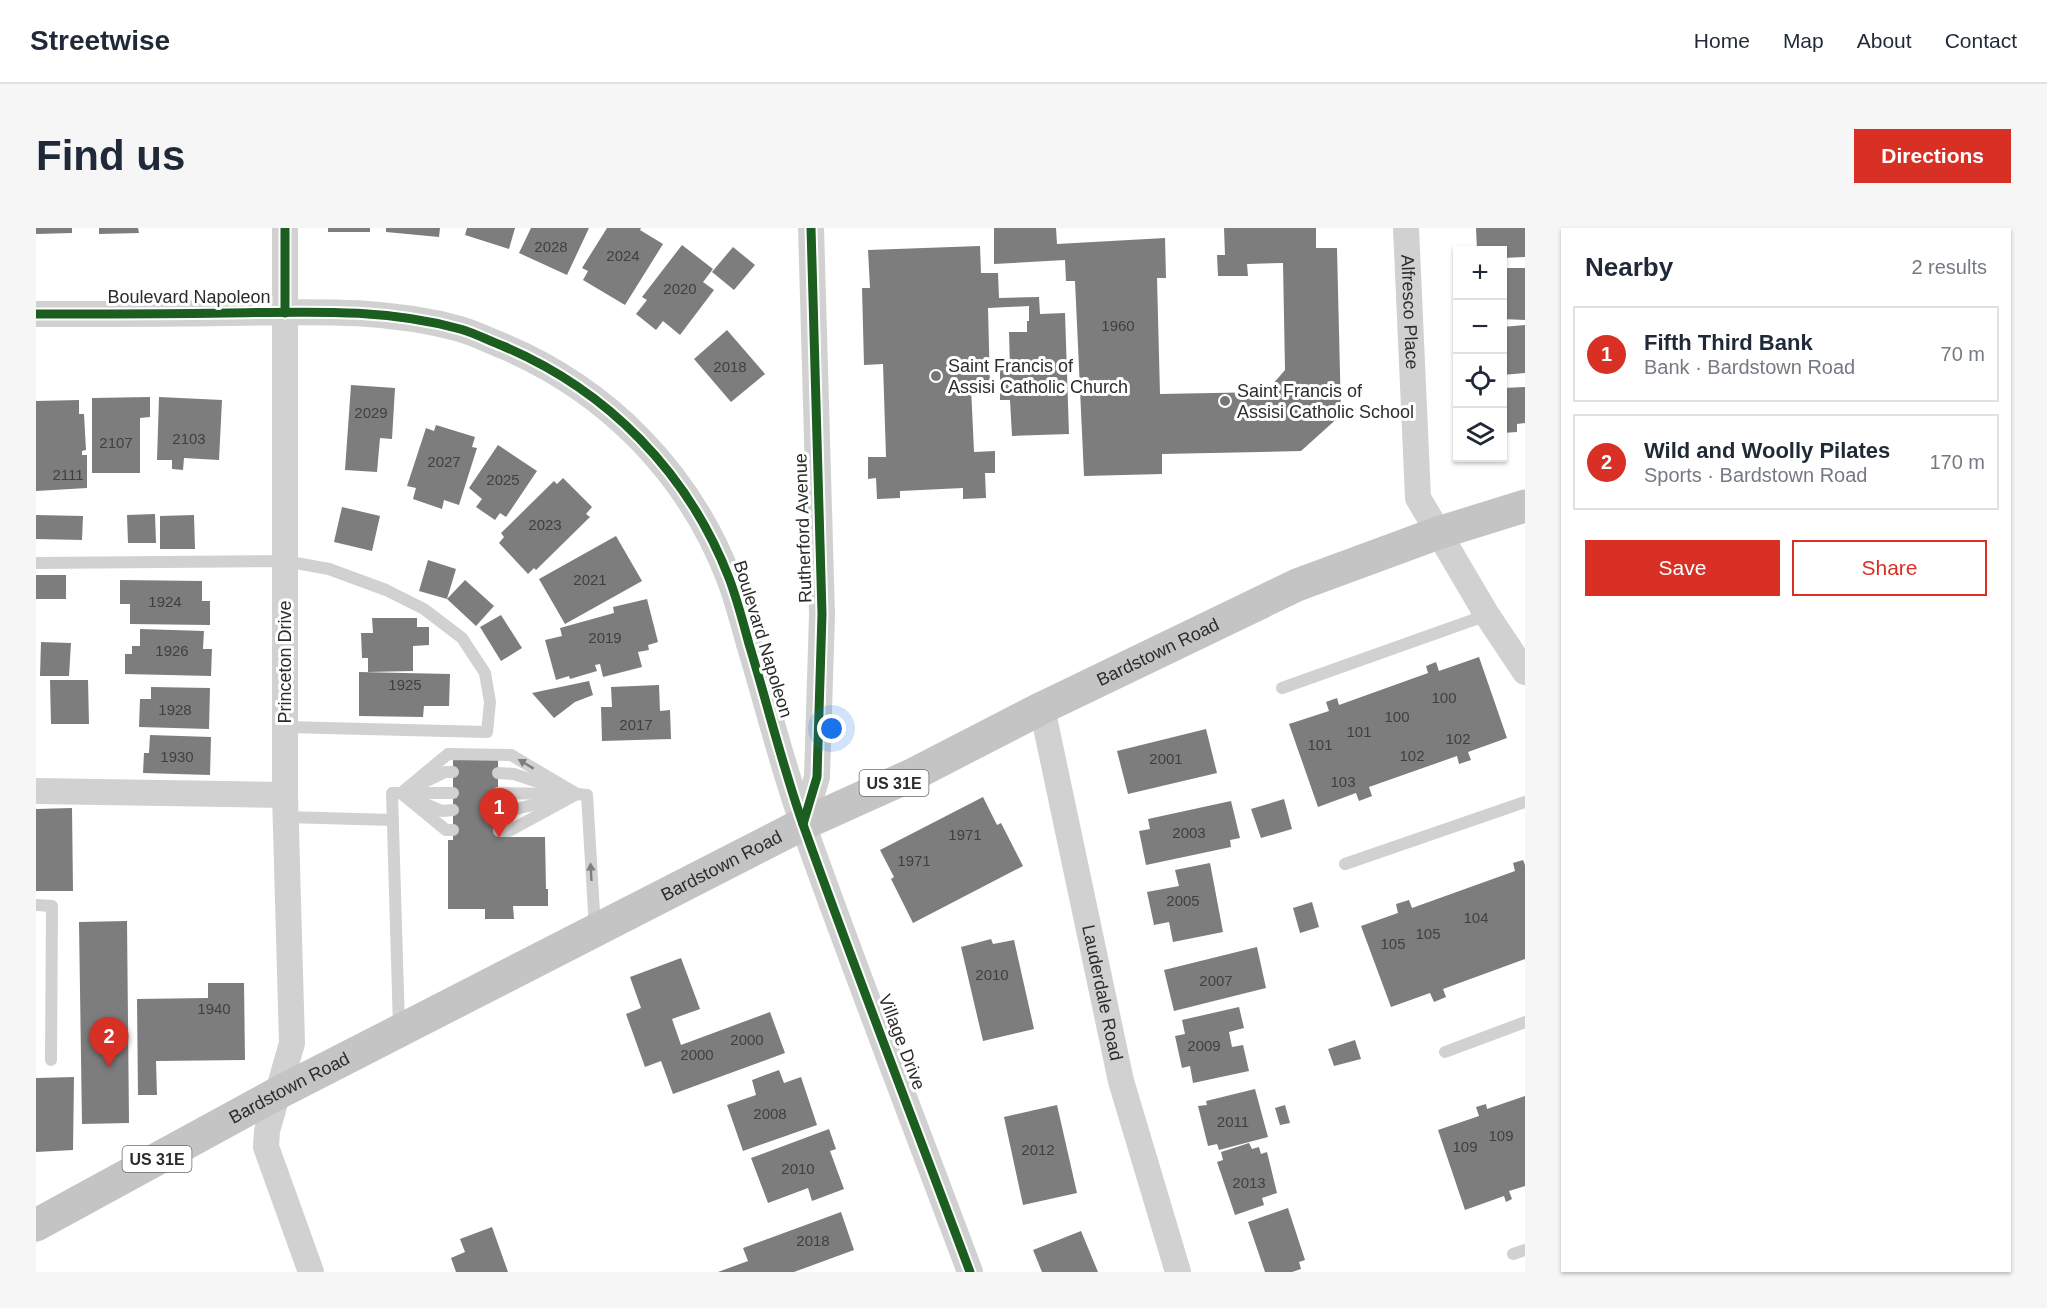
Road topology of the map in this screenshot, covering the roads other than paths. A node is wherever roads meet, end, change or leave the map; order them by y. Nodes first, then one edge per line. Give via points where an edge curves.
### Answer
1 (285, 228) edge
2 (811, 228) edge
3 (1406, 228) edge
4 (285, 313) junction
5 (36, 314) edge
6 (1525, 506) edge
7 (1438, 534) junction
8 (285, 561) junction
9 (36, 563) edge
10 (1487, 615) junction
11 (1525, 672) edge
12 (1282, 688) dead end
13 (1042, 708) junction
14 (285, 727) junction
15 (453, 772) dead end
16 (498, 773) dead end
17 (36, 791) edge
18 (396, 793) junction
19 (453, 793) dead end
20 (498, 793) dead end
21 (577, 794) junction
22 (1525, 802) edge
23 (285, 806) junction
24 (453, 810) dead end
25 (498, 810) dead end
26 (393, 820) junction
27 (803, 824) junction
28 (453, 830) dead end
29 (499, 831) dead end
30 (1345, 864) dead end
31 (36, 905) edge
32 (595, 930) junction
33 (1525, 1022) edge
34 (400, 1031) junction
35 (1445, 1052) dead end
36 (51, 1060) dead end
37 (278, 1094) junction
38 (36, 1225) edge
39 (311, 1272) edge
40 (970, 1272) edge
41 (1178, 1272) edge

1 - 4 street, Princeton Drive
2 - 27 street, Rutherford Avenue via 822,614 817,777
3 - 7 street, Alfresco Place via 1418,498
4 - 5 street, Boulevard Napoleon
4 - 8 street, Princeton Drive
4 - 27 street, Boulevard Napoleon via 378,313 465,331 532,358 580,386 629,427 680,487 718,551
6 - 7 main road, Bardstown Road / US 31E
7 - 10 street, Alfresco Place
7 - 13 main road, Bardstown Road / US 31E via 1297,585
8 - 9 lane
8 - 14 street, Princeton Drive
8 - 14 lane via 329,569 424,609 462,638 484,673 490,702 487,732
10 - 11 street, Alfresco Place
10 - 12 lane
13 - 27 main road, Bardstown Road / US 31E via 914,774
13 - 41 street, Lauderdale Road via 1121,1081
14 - 23 street, Princeton Drive
15 - 18 lane
16 - 21 lane via 514,774
17 - 23 street
18 - 19 lane
21 -> 18 lane via 511,755 448,754
18 - 24 lane via 442,811
18 - 26 lane
18 - 28 lane via 446,830
20 - 21 lane
21 - 25 lane
21 - 29 lane via 509,831
32 -> 21 lane via 587,795
22 - 30 lane
23 - 26 lane
23 - 37 street, Princeton Drive via 292,1043
26 - 34 lane
27 - 32 main road, Bardstown Road / US 31E
27 - 40 street, Village Drive
31 - 36 lane via 52,906
32 - 34 main road, Bardstown Road / US 31E
33 - 35 lane
34 - 37 main road, Bardstown Road / US 31E
37 - 38 main road, Bardstown Road / US 31E
37 - 39 street, Princeton Drive via 266,1147

